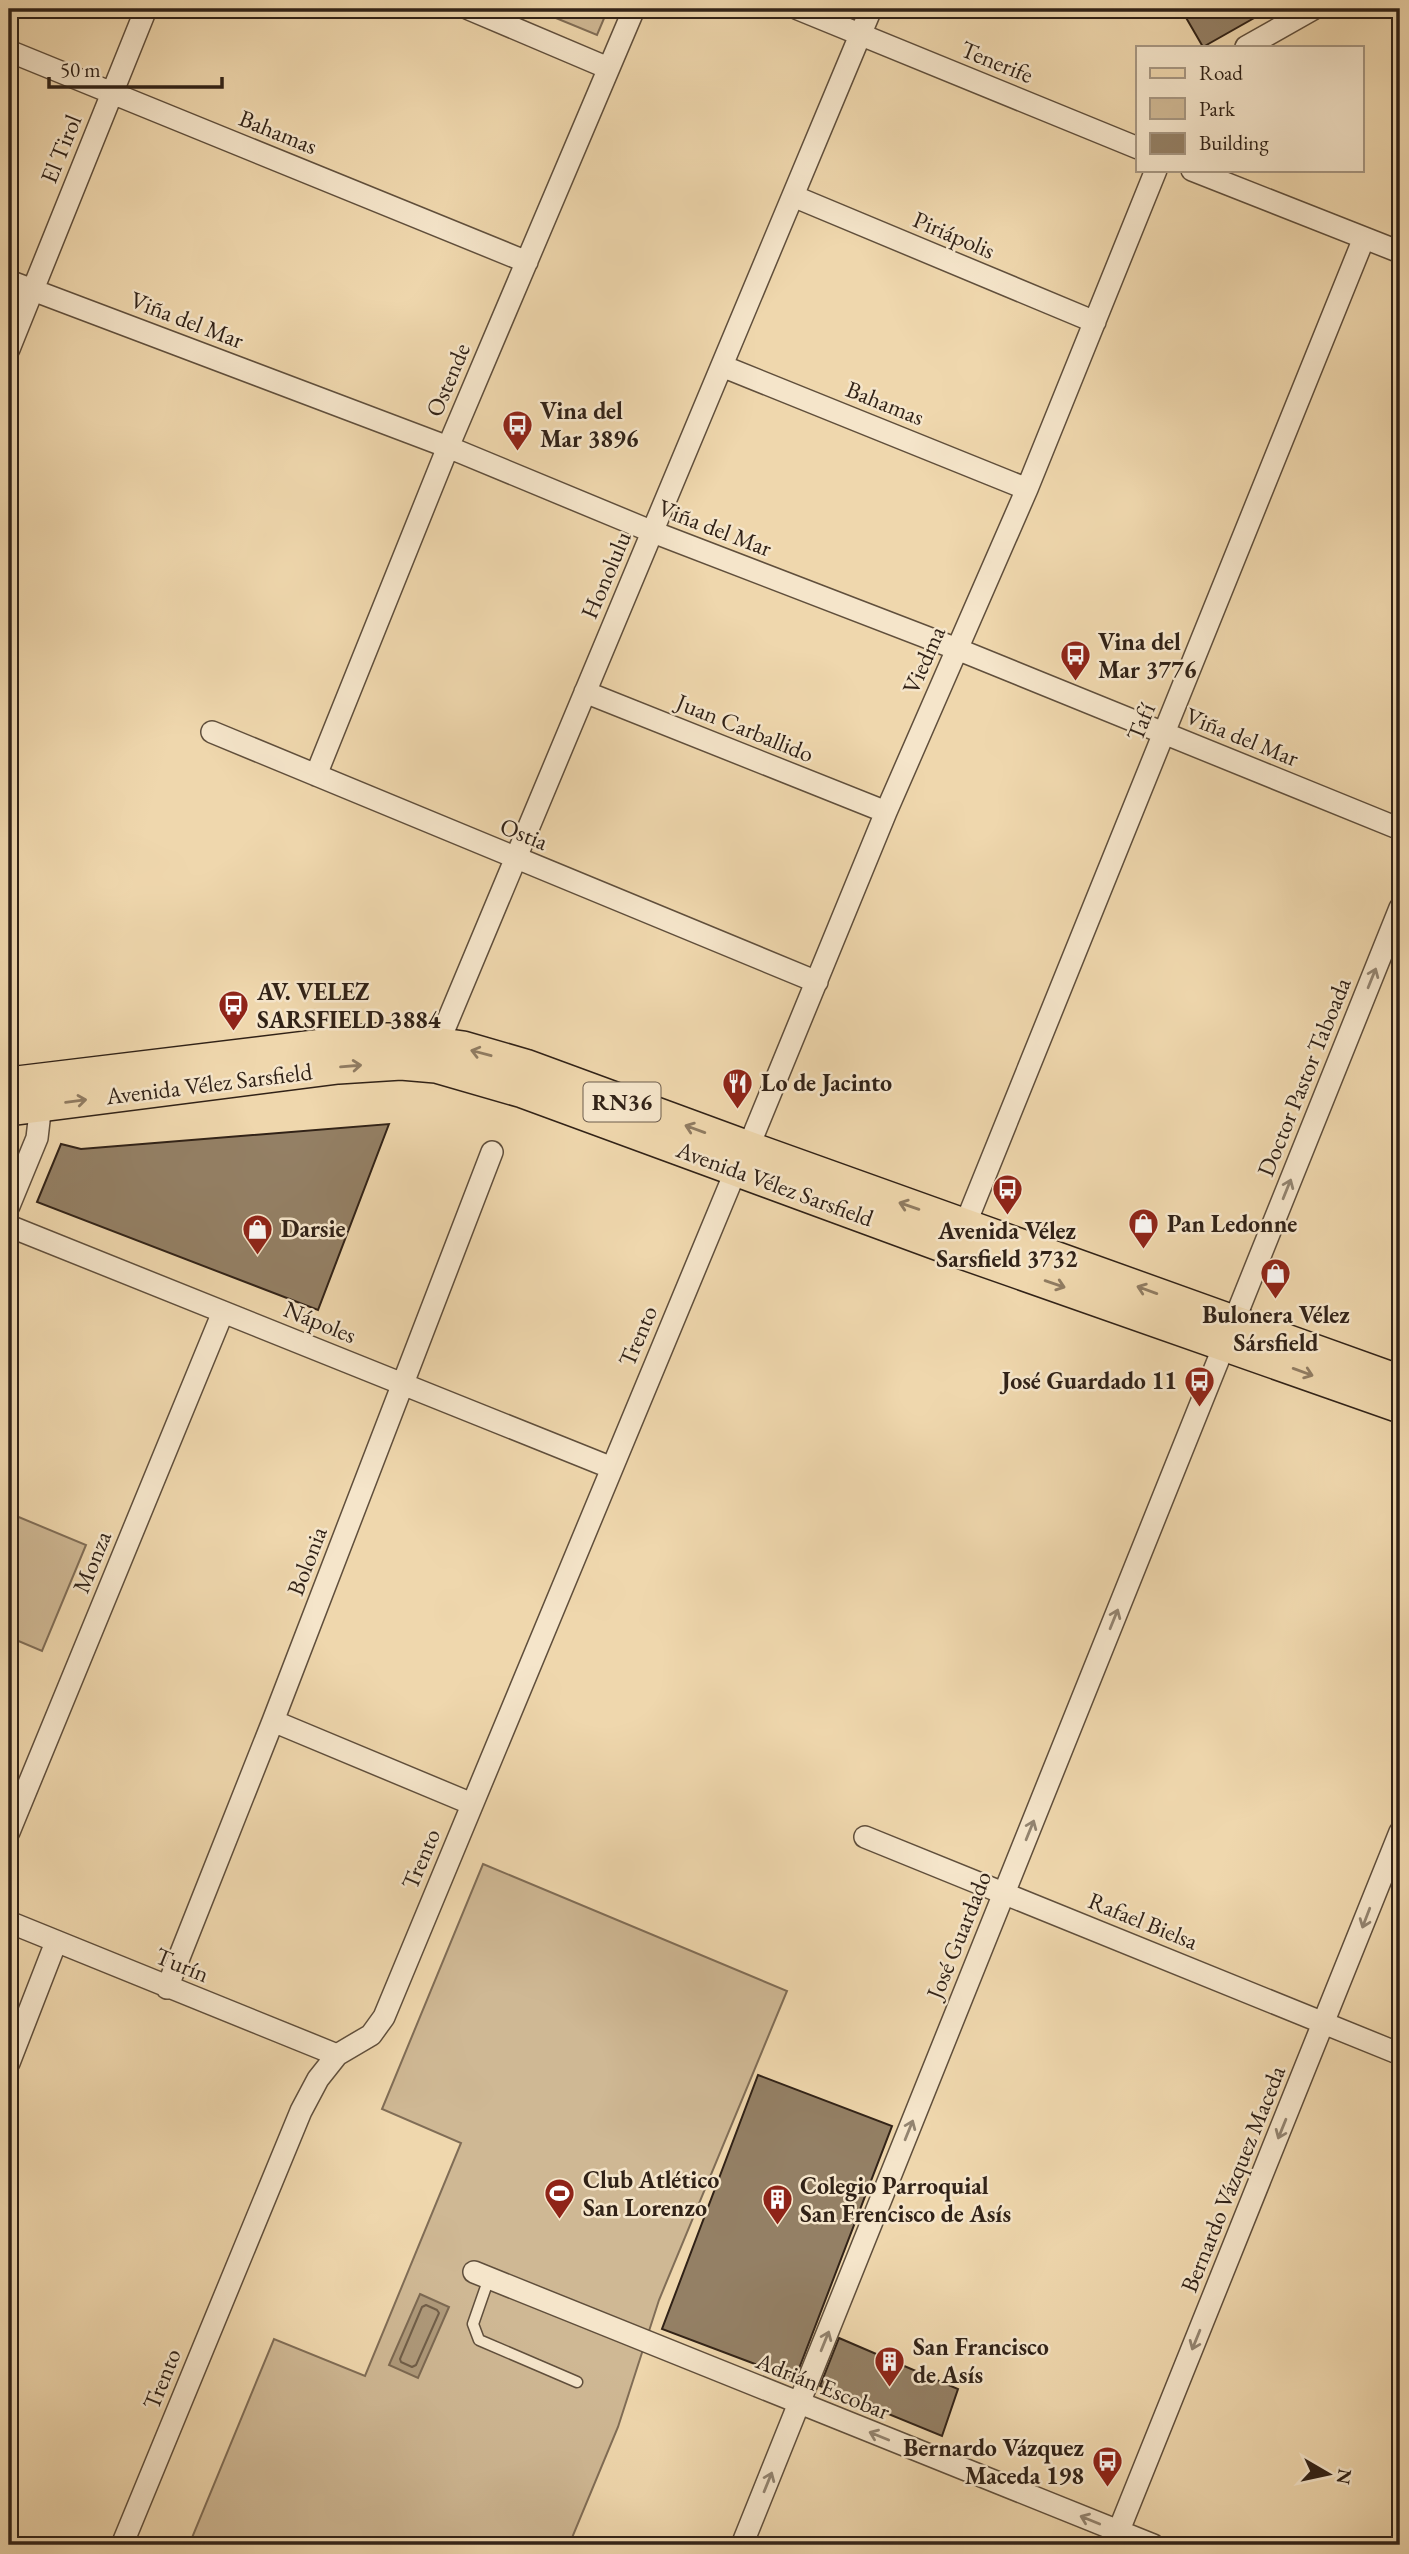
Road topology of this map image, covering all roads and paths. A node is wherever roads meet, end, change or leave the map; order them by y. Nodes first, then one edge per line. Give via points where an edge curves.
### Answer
1 (146, 9) edge
2 (469, 9) edge
3 (634, 9) edge
4 (798, 9) edge
5 (871, 9) edge
6 (1313, 9) edge
7 (860, 35) junction
8 (1247, 46) edge
9 (9, 51) edge
10 (608, 68) junction
11 (112, 92) junction
12 (1136, 147) edge
13 (1155, 172) edge
14 (1197, 172) edge
15 (793, 196) junction
16 (1364, 238) junction
17 (1400, 252) edge
18 (527, 262) junction
19 (9, 281) edge
20 (32, 290) junction
21 (1095, 322) junction
22 (9, 349) edge
23 (722, 366) junction
24 (448, 447) junction
25 (1027, 489) junction
26 (653, 532) junction
27 (957, 649) junction
28 (586, 692) junction
29 (212, 732) dead end
30 (1165, 734) junction
31 (316, 775) junction
32 (886, 812) junction
33 (1400, 829) edge
34 (516, 859) junction
35 (1400, 908) edge
36 (817, 982) junction
37 (438, 1044) junction
38 (9, 1084) edge
39 (42, 1093) junction
40 (9, 1109) edge
41 (492, 1153) dead end
42 (742, 1159) junction
43 (9, 1206) edge
44 (965, 1225) junction
45 (9, 1226) edge
46 (223, 1312) junction
47 (1229, 1332) junction
48 (1400, 1382) edge
49 (404, 1384) junction
50 (1400, 1406) edge
51 (612, 1468) junction
52 (273, 1721) junction
53 (472, 1804) junction
54 (9, 1832) edge
55 (1400, 1832) edge
56 (865, 1837) dead end
57 (1004, 1894) junction
58 (9, 1922) edge
59 (56, 1942) junction
60 (167, 1987) junction
61 (1325, 2023) junction
62 (1400, 2054) edge
63 (337, 2055) junction
64 (9, 2063) edge
65 (482, 2275) joint
66 (577, 2382) dead end
67 (799, 2405) junction
68 (1116, 2538) edge
69 (122, 2545) edge
70 (742, 2545) edge
71 (1153, 2545) edge

1 - 11 street, El Tirol
2 - 10 street
3 - 10 street, Ostende
4 - 7 street, Tenerife
5 - 7 street, Honolulu
6 - 8 street
7 - 12 street, Tenerife
7 - 15 street, Honolulu
9 - 11 street, Bahamas
10 - 18 street, Ostende
11 - 18 street, Bahamas
11 - 20 street, El Tirol
13 - 21 street, Viedma
14 - 16 street
15 - 21 street, Piriápolis
15 - 23 street, Honolulu
16 - 17 street
16 - 30 street, Tafí
18 - 24 street, Ostende
19 - 20 street, Viña del Mar
20 - 22 street, El Tirol
20 - 24 street, Viña del Mar
21 - 25 street, Viedma
23 - 25 street, Bahamas
23 - 26 street, Honolulu
24 - 26 street, Viña del Mar
24 - 31 street, Ostende
25 - 27 street, Viedma
26 - 27 street, Viña del Mar
26 - 28 street, Honolulu
27 - 30 street, Viña del Mar
27 - 32 street, Viedma
28 - 32 street, Juan Carballido
28 - 34 street, Honolulu
29 - 31 street, Ostia
30 - 33 street, Viña del Mar
30 - 44 street, Tafí
31 - 34 street, Ostia
32 - 36 street, Viedma
34 - 36 street, Ostia
34 - 37 street, Honolulu
47 -> 35 street, Doctor Pastor Taboada
36 - 42 street, Viedma
37 - 39 main road, Avenida Vélez Sarsfield / RN36 via 407,1040 337,1043
42 -> 37 main road, Avenida Vélez Sarsfield / RN36 via 525,1066
38 - 39 main road, Avenida Vélez Sarsfield / RN36
39 - 40 main road, Avenida Vélez Sarsfield / RN36
39 -> 42 main road, Avenida Vélez Sarsfield / RN36 via 338,1067 436,1066
39 - 43 street via 37,1138
41 - 49 street, Bolonia
44 -> 42 main road, Avenida Vélez Sarsfield / RN36
42 -> 47 main road, Avenida Vélez Sarsfield / RN36
42 - 51 street, Trento
47 -> 44 main road, Avenida Vélez Sarsfield / RN36
45 - 46 street, Nápoles
46 - 49 street, Nápoles
46 - 54 street, Monza
47 - 48 main road, Avenida Vélez Sarsfield / RN36
47 -> 50 main road, Avenida Vélez Sarsfield / RN36
57 -> 47 street, José Guardado
49 - 51 street, Nápoles
49 - 52 street, Bolonia
51 - 53 street, Trento
52 - 53 street
52 - 60 street, Bolonia
53 - 63 street, Trento via 384,2017 371,2035
55 -> 61 street, Bernardo Vázquez Maceda
56 - 57 street, Rafael Bielsa
57 - 61 street, Rafael Bielsa
67 -> 57 street, José Guardado
58 - 59 street, Turín
59 - 60 street, Turín
59 - 64 street
60 - 63 street, Turín
61 - 62 street, Rafael Bielsa
61 -> 68 street, Bernardo Vázquez Maceda
63 - 69 street, Trento via 301,2111
65 - 66 lane via 473,2324 479,2340
65 - 67 street, Adrián Escobar
68 -> 67 street, Adrián Escobar
70 -> 67 street, José Guardado
68 - 71 street, Adrián Escobar

